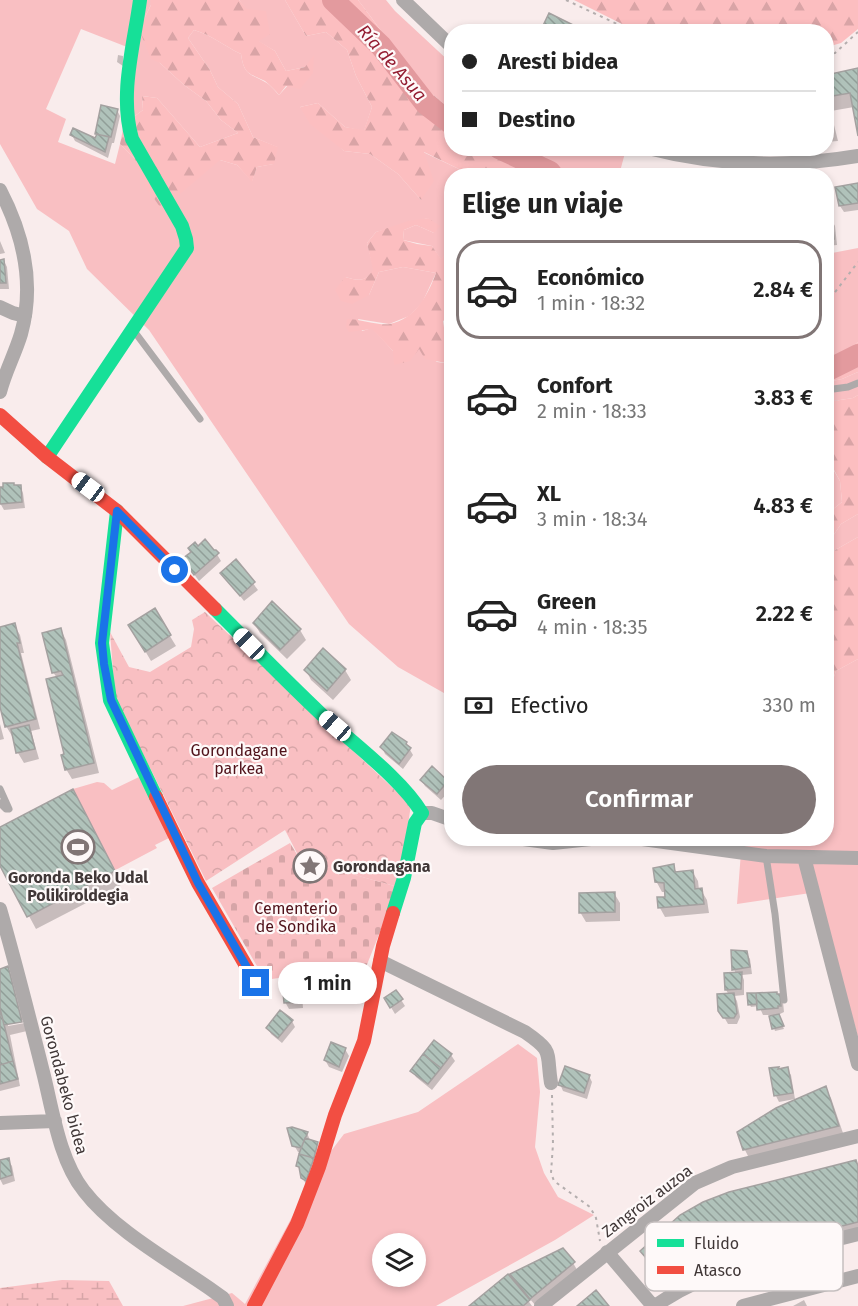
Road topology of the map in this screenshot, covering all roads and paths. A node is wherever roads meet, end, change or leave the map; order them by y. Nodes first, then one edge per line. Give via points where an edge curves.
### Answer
1 (140, 0) edge
2 (403, 0) edge
3 (566, 0) edge
4 (617, 24) edge
5 (858, 32) edge
6 (444, 39) edge
7 (834, 53) edge
8 (683, 156) edge
9 (858, 156) edge
10 (0, 190) edge
11 (858, 262) edge
12 (834, 294) edge
13 (0, 307) edge
14 (25, 316) junction
15 (134, 332) junction
16 (858, 383) edge
17 (1, 385) edge
18 (834, 389) edge
19 (0, 415) edge
20 (200, 419) dead end
21 (0, 428) edge
22 (21, 435) junction
23 (47, 457) junction
24 (117, 511) junction
25 (0, 789) edge
26 (0, 803) edge
27 (422, 813) junction
28 (444, 817) edge
29 (693, 846) edge
30 (766, 856) junction
31 (804, 857) junction
32 (858, 858) edge
33 (0, 909) edge
34 (380, 961) junction
35 (256, 983) dead end
36 (784, 1000) dead end
37 (858, 1064) edge
38 (551, 1083) joint
39 (55, 1121) junction
40 (0, 1123) edge
41 (858, 1136) edge
42 (858, 1234) edge
43 (843, 1238) edge
44 (607, 1252) junction
45 (858, 1276) edge
46 (843, 1280) edge
47 (678, 1291) edge
48 (800, 1291) edge
49 (227, 1306) edge
50 (254, 1306) edge
51 (541, 1306) edge
52 (654, 1306) edge
53 (743, 1306) edge

1 - 15 street via 126,109 129,131 186,236 187,248
2 - 6 street
3 - 4 path
5 - 7 path
8 - 9 street via 739,163 815,162
10 - 14 street via 14,216 25,256
11 - 12 path
13 - 14 street
14 - 17 street
15 - 20 lane
15 - 23 street
16 - 18 lane
19 - 22 street
21 - 22 street
22 - 23 street
23 - 24 street
24 - 27 street via 311,705 396,782
24 - 35 street via 102,643 111,700 198,883
25 - 26 lane via 9,809
27 - 28 street
27 - 34 street via 415,823
29 - 30 street
30 - 31 street
30 - 36 lane
31 - 32 street
31 - 37 street
33 - 39 street, Gorondabeko bidea
34 - 38 street via 543,1044 548,1052
34 - 50 street via 364,1041 320,1167 297,1224
38 - 44 path via 551,1173 554,1181 590,1207 596,1218 599,1244
39 - 40 street
39 - 49 street, Gorondabeko bidea via 69,1166 96,1206 223,1298
41 - 44 street, Zangroiz auzoa via 713,1174 681,1193
42 - 43 street
44 - 51 street, Zangroiz auzoa
44 - 52 street
45 - 46 street
47 - 52 street
48 - 53 street

